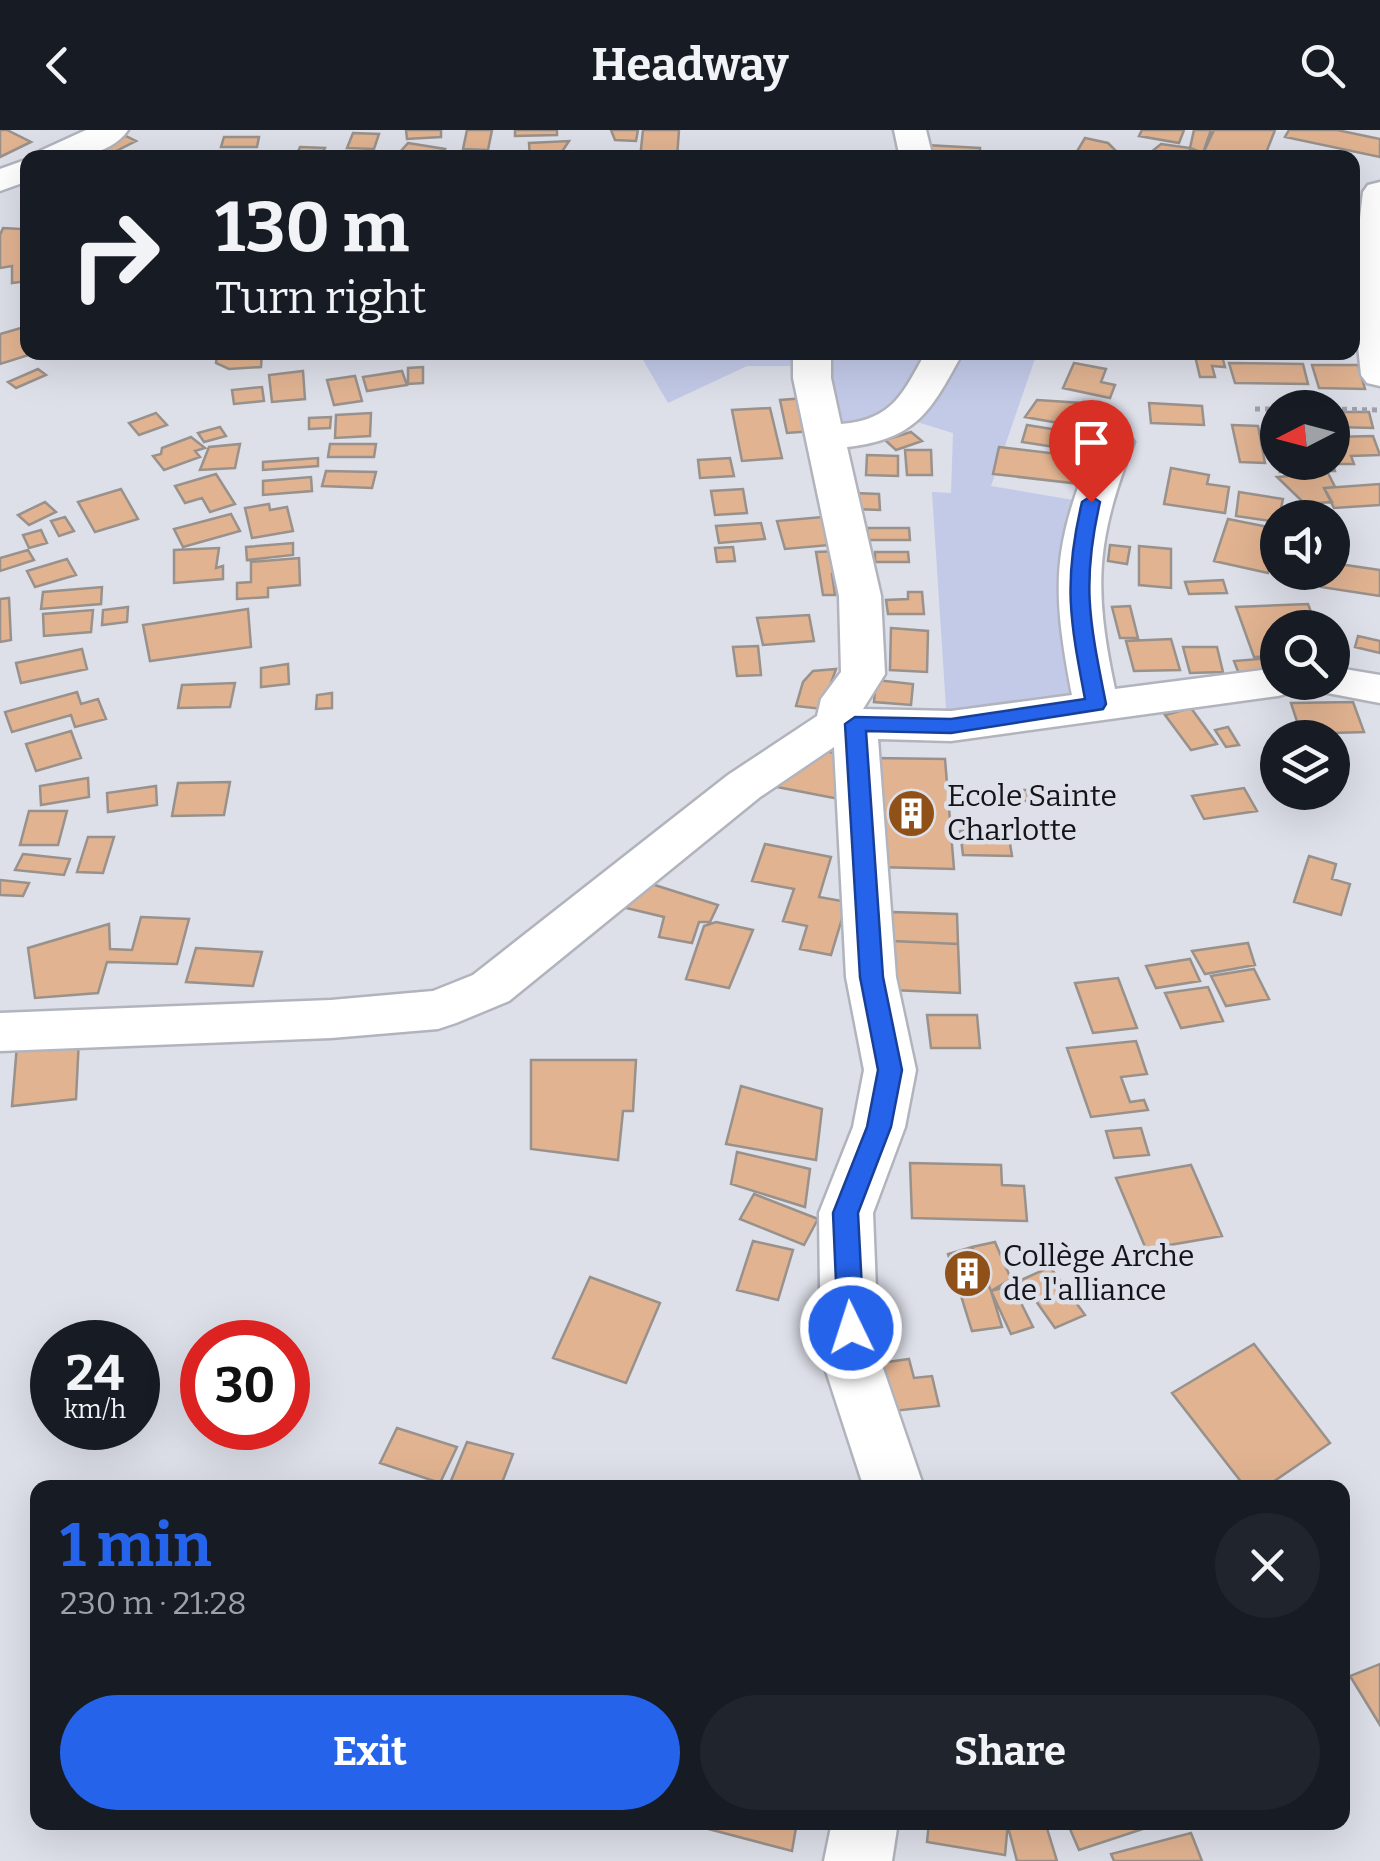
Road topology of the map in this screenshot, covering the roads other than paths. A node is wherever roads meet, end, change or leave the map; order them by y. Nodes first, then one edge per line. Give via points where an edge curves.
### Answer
1 (112, 130) edge
2 (69, 150) edge
3 (1380, 192) edge
4 (812, 360) edge
5 (941, 360) edge
6 (1380, 375) edge
7 (825, 436) junction
8 (1115, 442) dead end
9 (1260, 684) edge
10 (1350, 684) edge
11 (1380, 689) edge
12 (1096, 704) junction
13 (847, 724) junction
14 (0, 1032) edge
15 (891, 1480) edge
16 (864, 1830) edge
17 (858, 1861) edge

1 - 2 street
3 - 6 street via 1370,292
4 - 7 street
5 - 7 street via 912,412 874,434
7 - 13 street via 860,596 862,674 843,699
8 - 12 street via 1079,552 1078,610
9 - 12 street
10 - 11 street
12 - 13 street via 951,726
13 - 14 street via 744,786 491,988 438,1010
13 - 15 street via 872,977 890,1070 879,1127 846,1213 848,1289 854,1368
16 - 17 street

